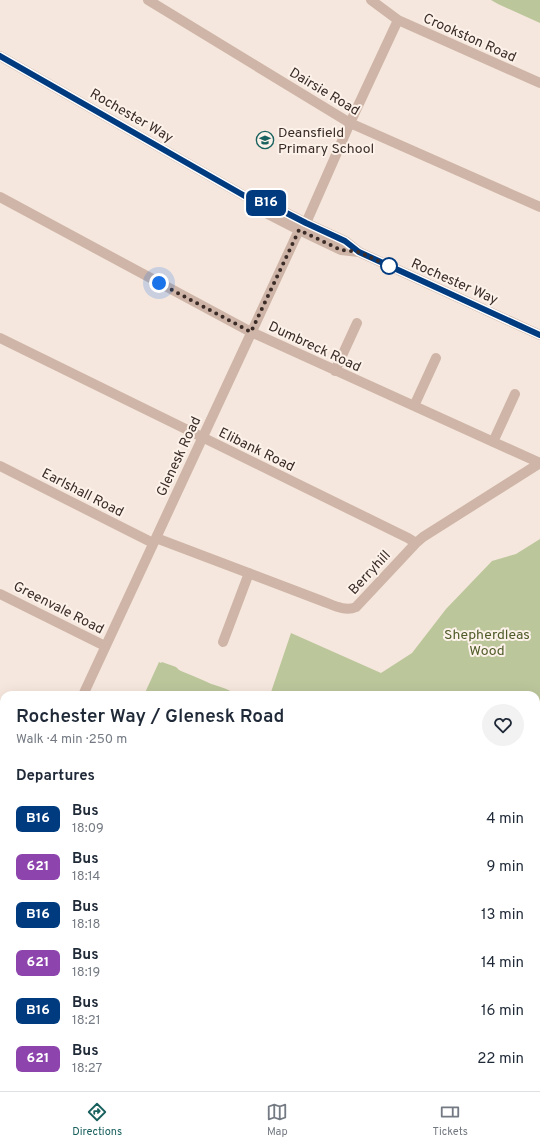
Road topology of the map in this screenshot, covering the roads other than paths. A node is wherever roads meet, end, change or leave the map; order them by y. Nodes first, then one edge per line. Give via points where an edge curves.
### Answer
1 (148, 0) edge
2 (371, 0) edge
3 (398, 20) junction
4 (0, 56) edge
5 (540, 84) edge
6 (350, 123) junction
7 (0, 197) edge
8 (540, 208) edge
9 (302, 226) junction
10 (357, 323) dead end
11 (251, 332) junction
12 (540, 335) edge
13 (0, 338) edge
14 (436, 358) dead end
15 (335, 371) junction
16 (515, 394) dead end
17 (414, 406) junction
18 (202, 438) junction
19 (493, 442) junction
20 (540, 463) edge
21 (0, 466) edge
22 (154, 540) junction
23 (416, 543) junction
24 (249, 573) junction
25 (0, 594) edge
26 (223, 642) dead end
27 (105, 646) junction
28 (85, 691) edge

1 - 6 street, Dairsie Road
2 - 3 street, Crookston Road
3 - 5 street, Crookston Road
3 - 6 street, Glenesk Road
4 - 9 street, Rochester Way via 250,199 266,213
6 - 8 street, Dairsie Road
6 - 9 street, Glenesk Road
7 - 11 street, Dumbreck Road
9 - 11 street, Glenesk Road
9 - 12 street, Rochester Way via 341,250 359,252
10 - 15 street
11 - 15 street, Dumbreck Road
11 - 18 street, Glenesk Road
13 - 18 street, Elibank Road
14 - 17 street
15 - 17 street, Dumbreck Road
16 - 19 street
17 - 19 street, Dumbreck Road
18 - 22 street, Glenesk Road
18 - 23 street, Elibank Road
19 - 20 street, Dumbreck Road
20 - 23 street, Berryhill
21 - 22 street, Earlshall Road
22 - 24 street, Berryhill
22 - 27 street, Glenesk Road
23 - 24 street, Berryhill via 356,607 350,609 344,609
24 - 26 street
25 - 27 street, Greenvale Road
27 - 28 street, Glenesk Road

